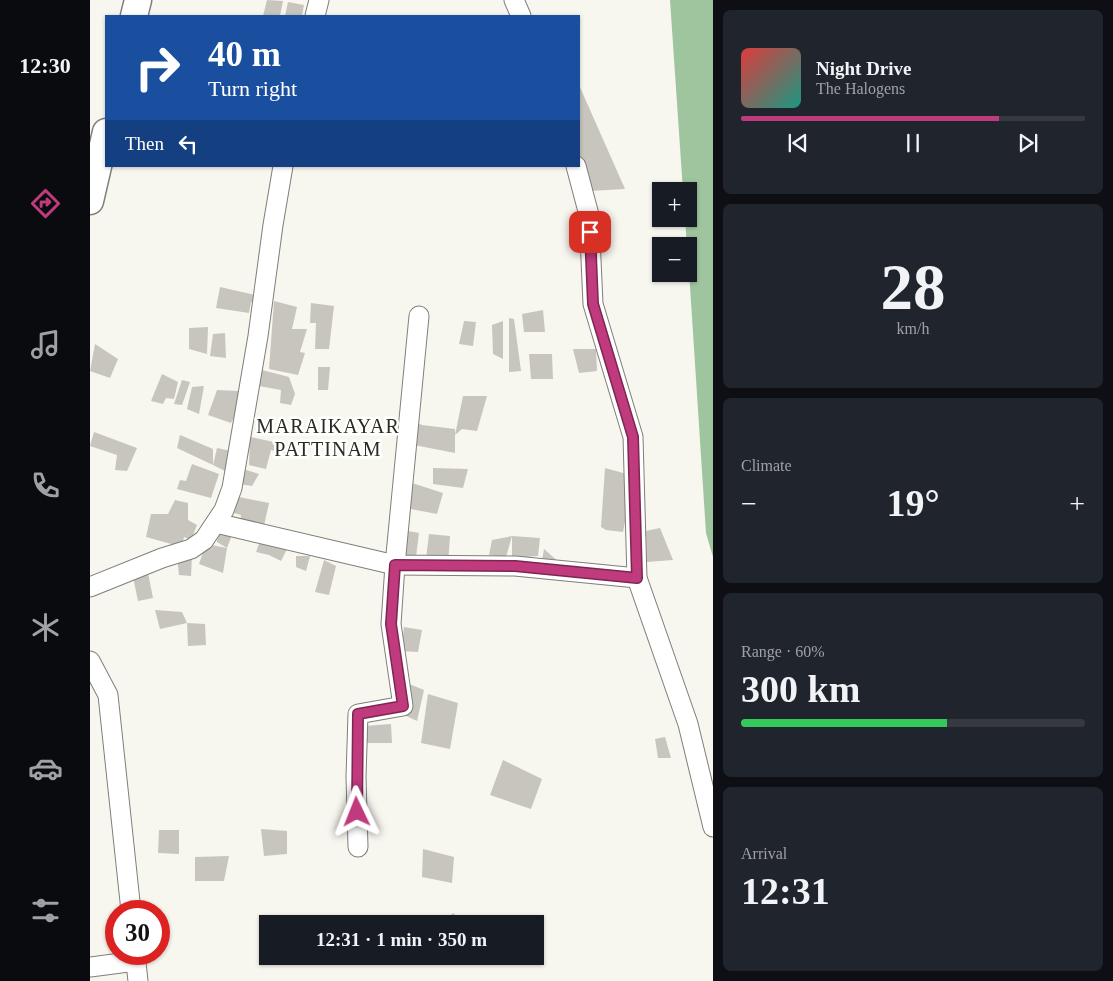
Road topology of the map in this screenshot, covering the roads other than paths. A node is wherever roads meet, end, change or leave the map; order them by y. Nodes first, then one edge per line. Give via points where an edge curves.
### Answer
1 (138, 0) edge
2 (319, 0) edge
3 (514, 0) edge
4 (134, 15) edge
5 (315, 15) edge
6 (521, 15) edge
7 (99, 145) edge
8 (283, 167) edge
9 (576, 167) edge
10 (90, 201) edge
11 (419, 316) dead end
12 (216, 523) junction
13 (395, 565) junction
14 (637, 578) junction
15 (90, 587) edge
16 (90, 662) edge
17 (713, 827) edge
18 (358, 847) dead end
19 (130, 900) edge
20 (105, 964) edge
21 (137, 965) edge
22 (90, 967) edge
23 (138, 981) edge

1 - 4 street
2 - 5 street
3 - 6 street
7 - 10 street
8 - 12 street via 232,488
9 - 14 street via 589,214 593,304 633,437
11 - 13 street
12 - 13 street
12 - 15 street via 204,540 190,549
13 - 14 street via 515,566
13 - 18 street via 391,624 403,706 358,714
14 - 17 street via 688,724
16 - 19 street via 108,695
20 - 22 street
21 - 23 street

